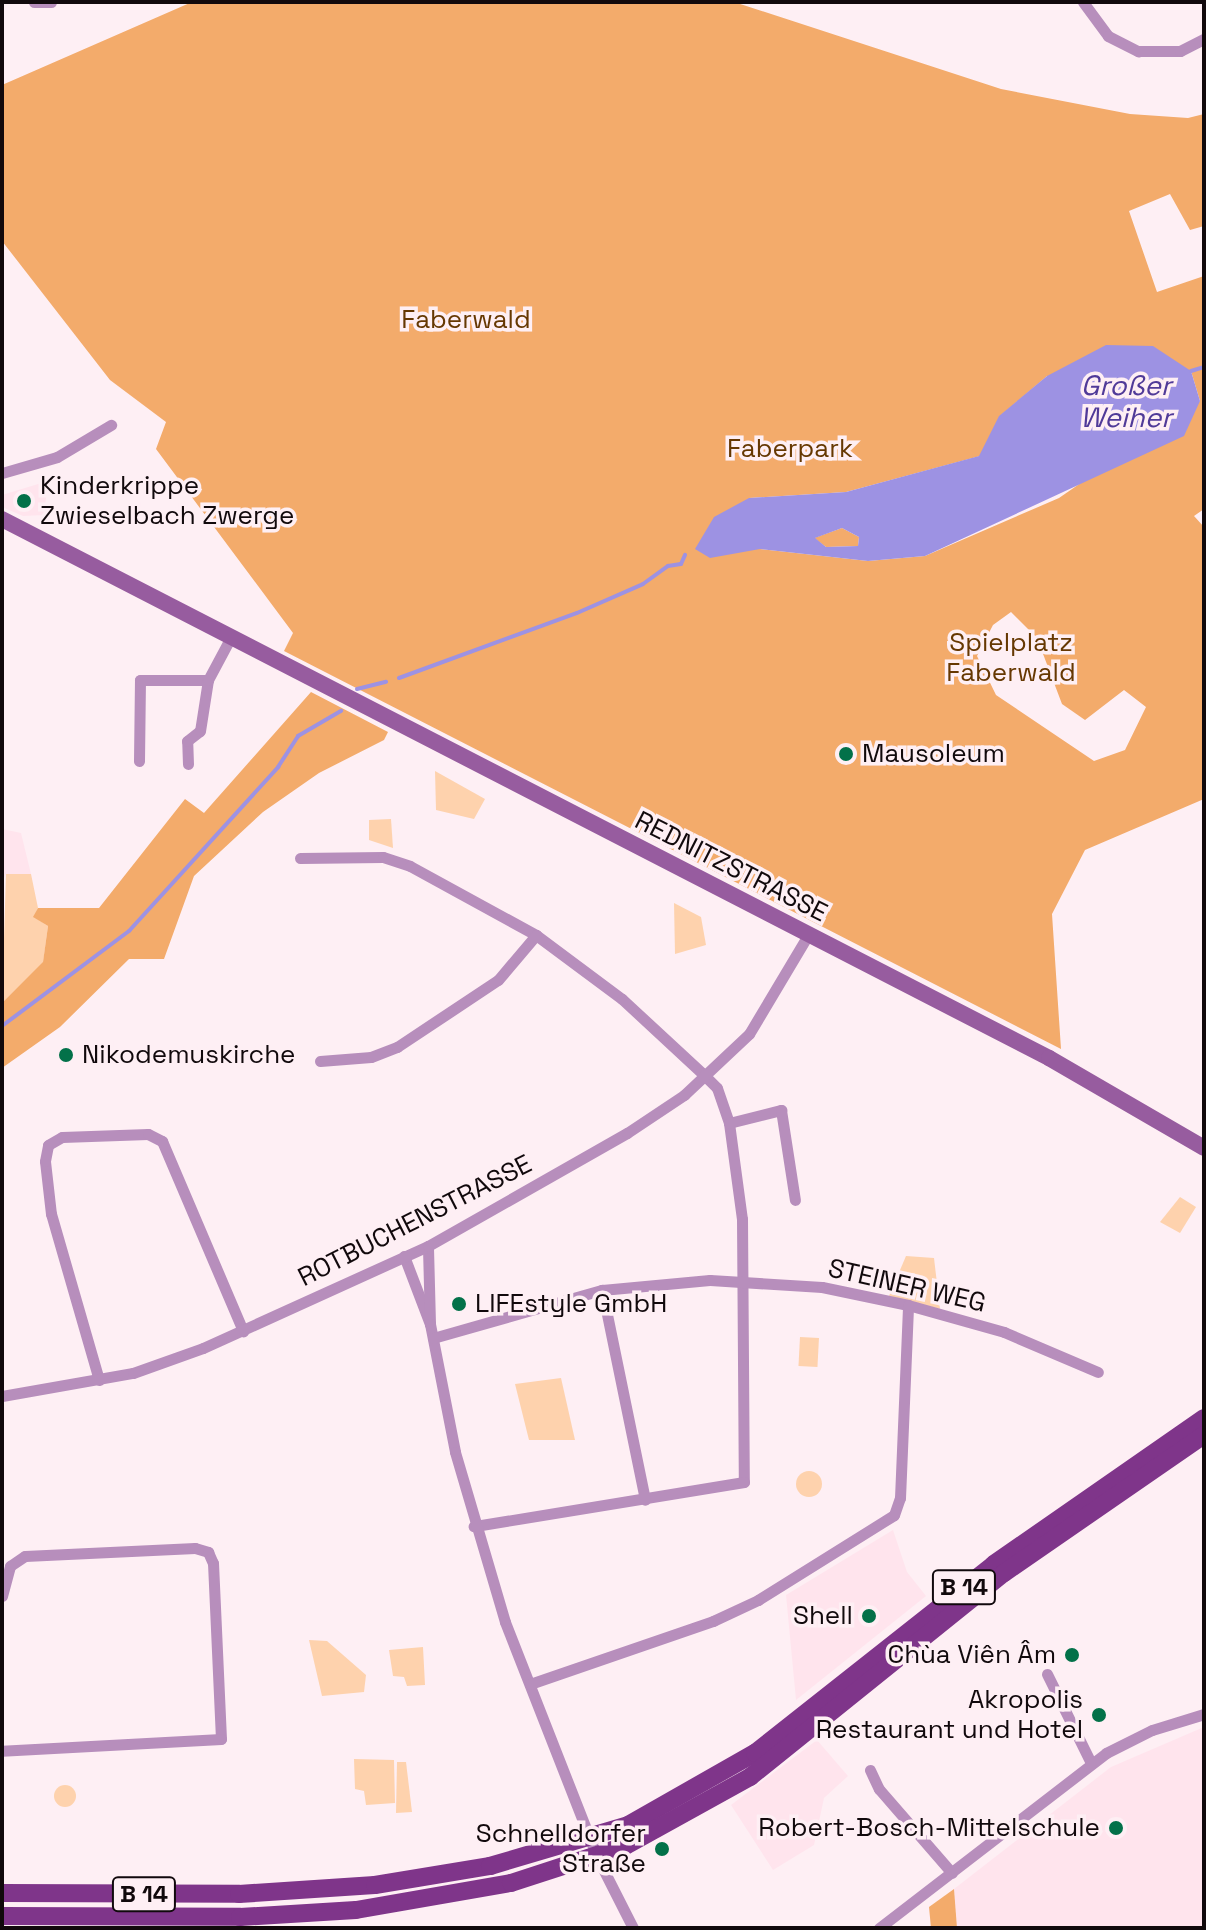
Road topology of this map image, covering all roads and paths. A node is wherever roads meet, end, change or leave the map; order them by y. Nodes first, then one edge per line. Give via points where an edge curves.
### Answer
1 (51, 2) edge
2 (1083, 2) edge
3 (36, 3) edge
4 (1204, 39) edge
5 (111, 425) dead end
6 (2, 473) edge
7 (2, 519) edge
8 (231, 637) junction
9 (208, 680) junction
10 (139, 761) dead end
11 (188, 764) dead end
12 (300, 858) dead end
13 (536, 935) junction
14 (808, 935) junction
15 (320, 1061) dead end
16 (704, 1075) junction
17 (729, 1123) junction
18 (1204, 1148) edge
19 (795, 1200) dead end
20 (428, 1246) junction
21 (404, 1256) junction
22 (744, 1282) junction
23 (602, 1290) junction
24 (908, 1305) junction
25 (430, 1324) junction
26 (243, 1331) junction
27 (433, 1338) junction
28 (1098, 1372) dead end
29 (99, 1380) junction
30 (2, 1396) edge
31 (1204, 1418) edge
32 (1204, 1435) edge
33 (645, 1500) junction
34 (474, 1526) junction
35 (2, 1596) edge
36 (1047, 1674) dead end
37 (530, 1684) junction
38 (1204, 1714) edge
39 (2, 1751) edge
40 (1091, 1763) junction
41 (870, 1770) dead end
42 (590, 1838) junction
43 (597, 1857) junction
44 (952, 1873) junction
45 (2, 1893) edge
46 (2, 1916) edge
47 (633, 1928) edge
48 (879, 1928) edge

1 - 3 street
2 - 4 street via 1108,36 1138,51 1180,51
5 - 6 street via 57,457
7 - 8 main road, REDNITZSTRASSE
8 - 9 street
8 - 14 main road, REDNITZSTRASSE
9 - 10 street via 140,680
9 - 11 street via 200,731 187,741
12 - 13 street via 383,857 410,866
13 - 15 street via 498,980 397,1047 371,1057
13 - 16 street via 622,999
14 - 16 street, ROTBUCHENSTRASSE via 749,1034
14 - 18 main road, REDNITZSTRASSE via 1067,1067
16 - 17 street via 717,1088
16 - 20 street, ROTBUCHENSTRASSE via 627,1133
17 - 19 street via 781,1110
17 - 22 street via 739,1174
20 - 21 street, ROTBUCHENSTRASSE
20 - 25 street
21 - 25 street
21 - 26 street, ROTBUCHENSTRASSE
22 - 23 street, STEINER WEG via 672,1282
22 - 24 street, STEINER WEG via 822,1287
22 - 33 street via 744,1482
23 - 27 street, STEINER WEG
23 - 33 street
24 - 28 street, STEINER WEG via 1004,1332
24 - 37 street via 900,1498 894,1515 780,1587 713,1621
25 - 27 street
26 - 29 street, ROTBUCHENSTRASSE via 160,1366
26 - 29 street via 162,1141 148,1134 62,1137 48,1145 45,1161 51,1214
27 - 34 street
29 - 30 street, ROTBUCHENSTRASSE
31 - 42 main road, B 14 via 1051,1521 755,1753 671,1804
32 - 43 main road, B 14 via 1004,1573 750,1777 676,1823
33 - 34 street
34 - 37 street
35 - 39 street via 10,1566 25,1556 195,1548 208,1552 213,1563 221,1739
36 - 40 street
37 - 42 street
38 - 40 street via 1152,1730
40 - 44 street
41 - 44 street via 879,1789
42 - 43 street
42 - 45 main road, B 14 via 464,1872 363,1887 218,1895
43 - 46 main road, B 14 via 483,1890 356,1910 240,1917
43 - 47 street
44 - 48 street

